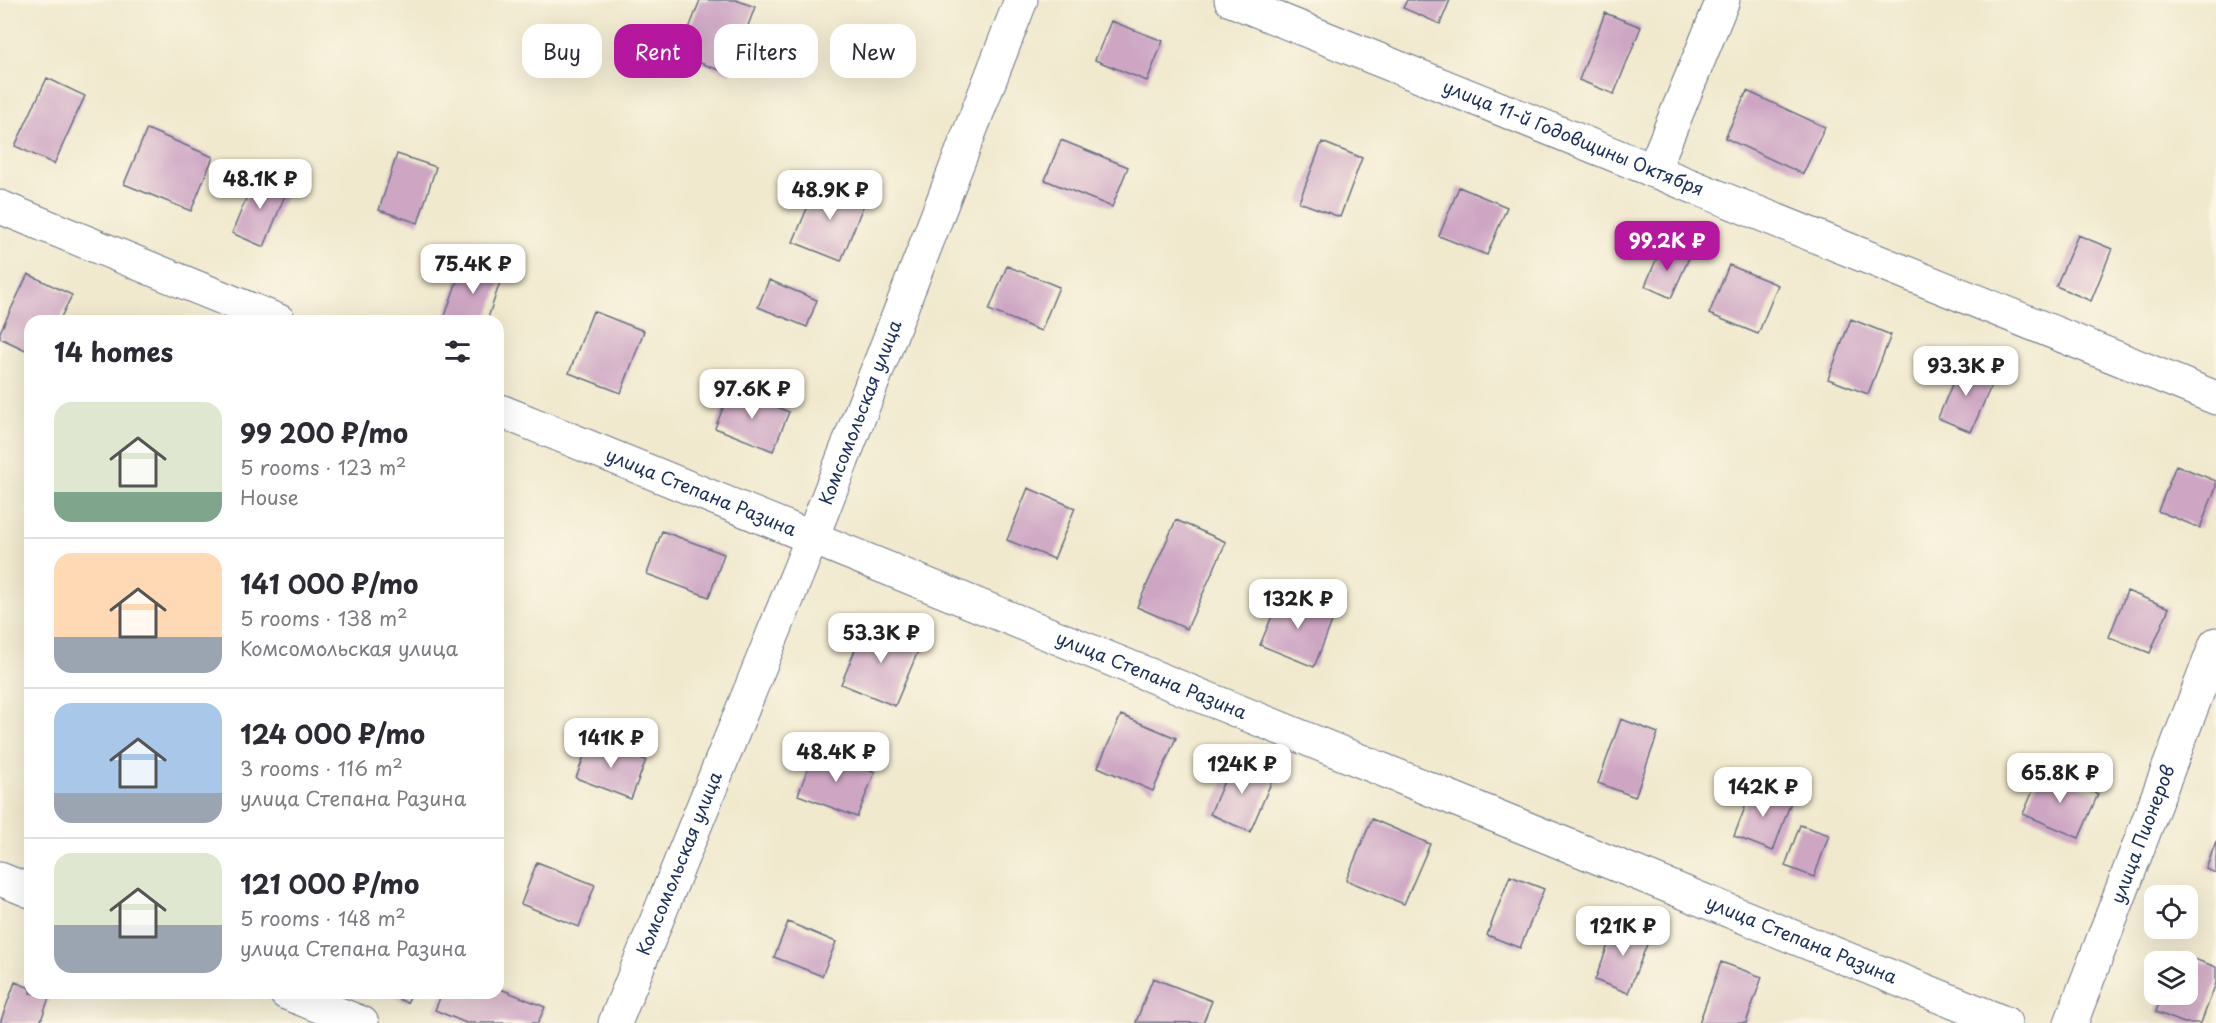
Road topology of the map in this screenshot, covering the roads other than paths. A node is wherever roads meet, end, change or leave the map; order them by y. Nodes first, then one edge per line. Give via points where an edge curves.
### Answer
1 (1021, 0) edge
2 (1231, 0) edge
3 (1724, 0) edge
4 (1653, 171) junction
5 (0, 207) edge
6 (264, 315) edge
7 (2216, 398) edge
8 (504, 412) edge
9 (812, 538) junction
10 (2216, 644) edge
11 (0, 879) edge
12 (24, 889) edge
13 (301, 999) edge
14 (362, 1023) edge
15 (615, 1023) edge
16 (2005, 1023) edge
17 (2071, 1023) edge

1 - 9 street, Комсомольская улица
2 - 4 street, улица 11-й Годовщины Октября
3 - 4 street
4 - 7 street, улица 11-й Годовщины Октября
5 - 6 street
8 - 9 street, улица Степана Разина
9 - 15 street, Комсомольская улица
9 - 16 street, улица Степана Разина
10 - 17 street, улица Пионеров
11 - 12 street
13 - 14 street

